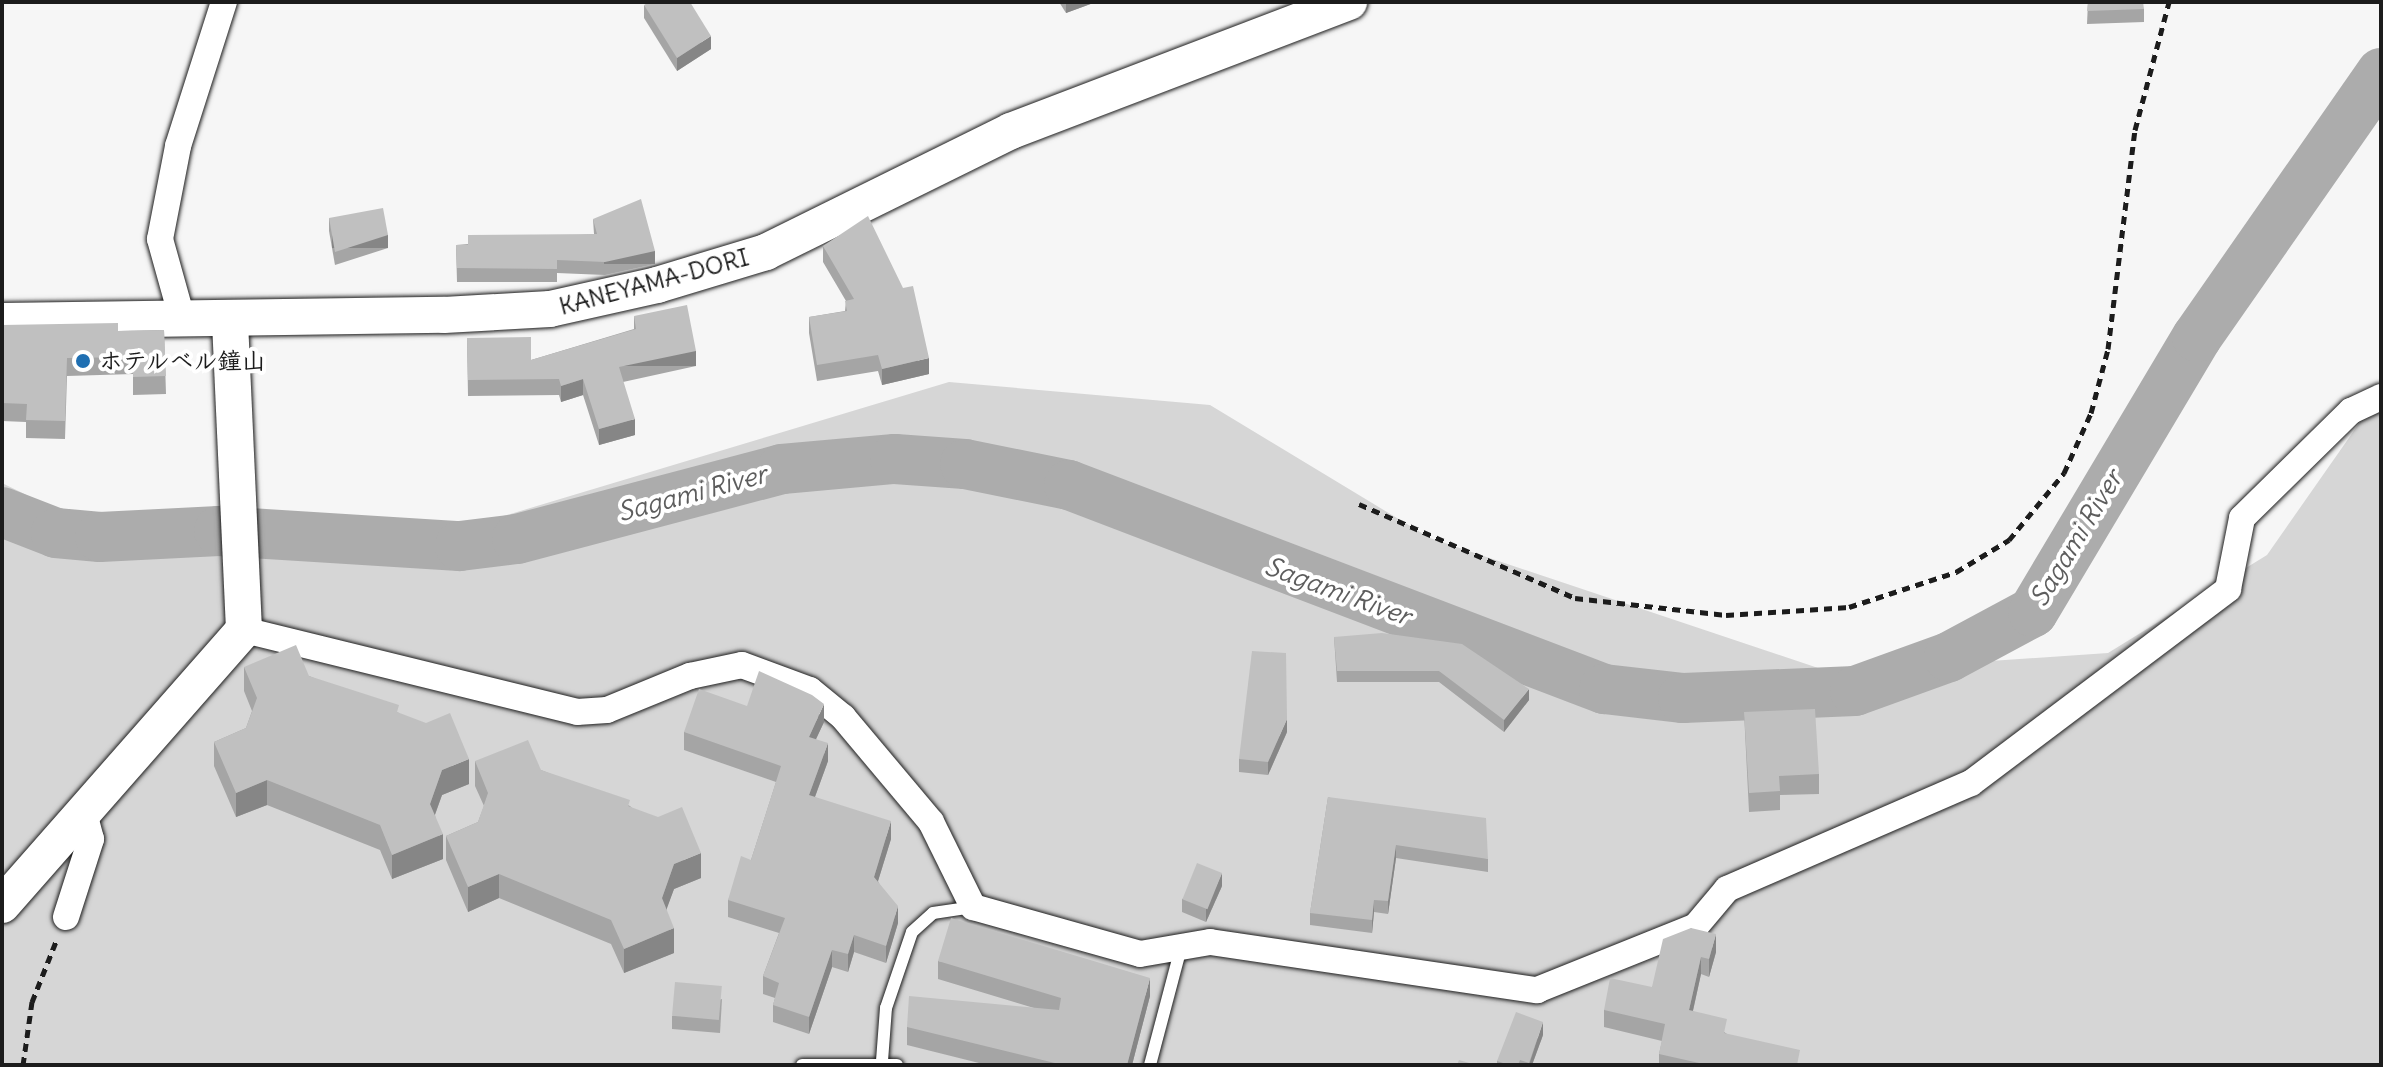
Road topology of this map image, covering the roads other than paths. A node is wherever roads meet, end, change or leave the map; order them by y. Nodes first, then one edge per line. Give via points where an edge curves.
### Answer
1 (224, 2) edge
2 (1349, 2) edge
3 (182, 318) junction
4 (230, 318) junction
5 (2, 321) edge
6 (2381, 397) edge
7 (244, 630) junction
8 (83, 810) junction
9 (2, 905) edge
10 (973, 907) junction
11 (66, 917) road end
12 (1181, 946) junction
13 (882, 1061) junction
14 (802, 1065) edge
15 (897, 1065) edge
16 (1150, 1065) edge

1 - 3 street via 178,146 160,239
2 - 4 street, KANEYAMA-DORI via 1011,131 766,252 713,269 550,309
3 - 4 street, KANEYAMA-DORI
3 - 5 street, KANEYAMA-DORI
4 - 7 street
6 - 12 street via 2351,411 2242,518 2228,589 1971,783 1727,889 1696,926 1537,990 1210,942
7 - 8 street
7 - 10 street via 577,712 607,710 690,676 742,665 810,690 843,717 931,822
8 - 9 street
8 - 11 street via 91,839
10 - 12 street via 1140,954
10 - 13 lane via 933,913 912,932 886,1008
12 - 16 lane
13 - 14 lane
13 - 15 lane

